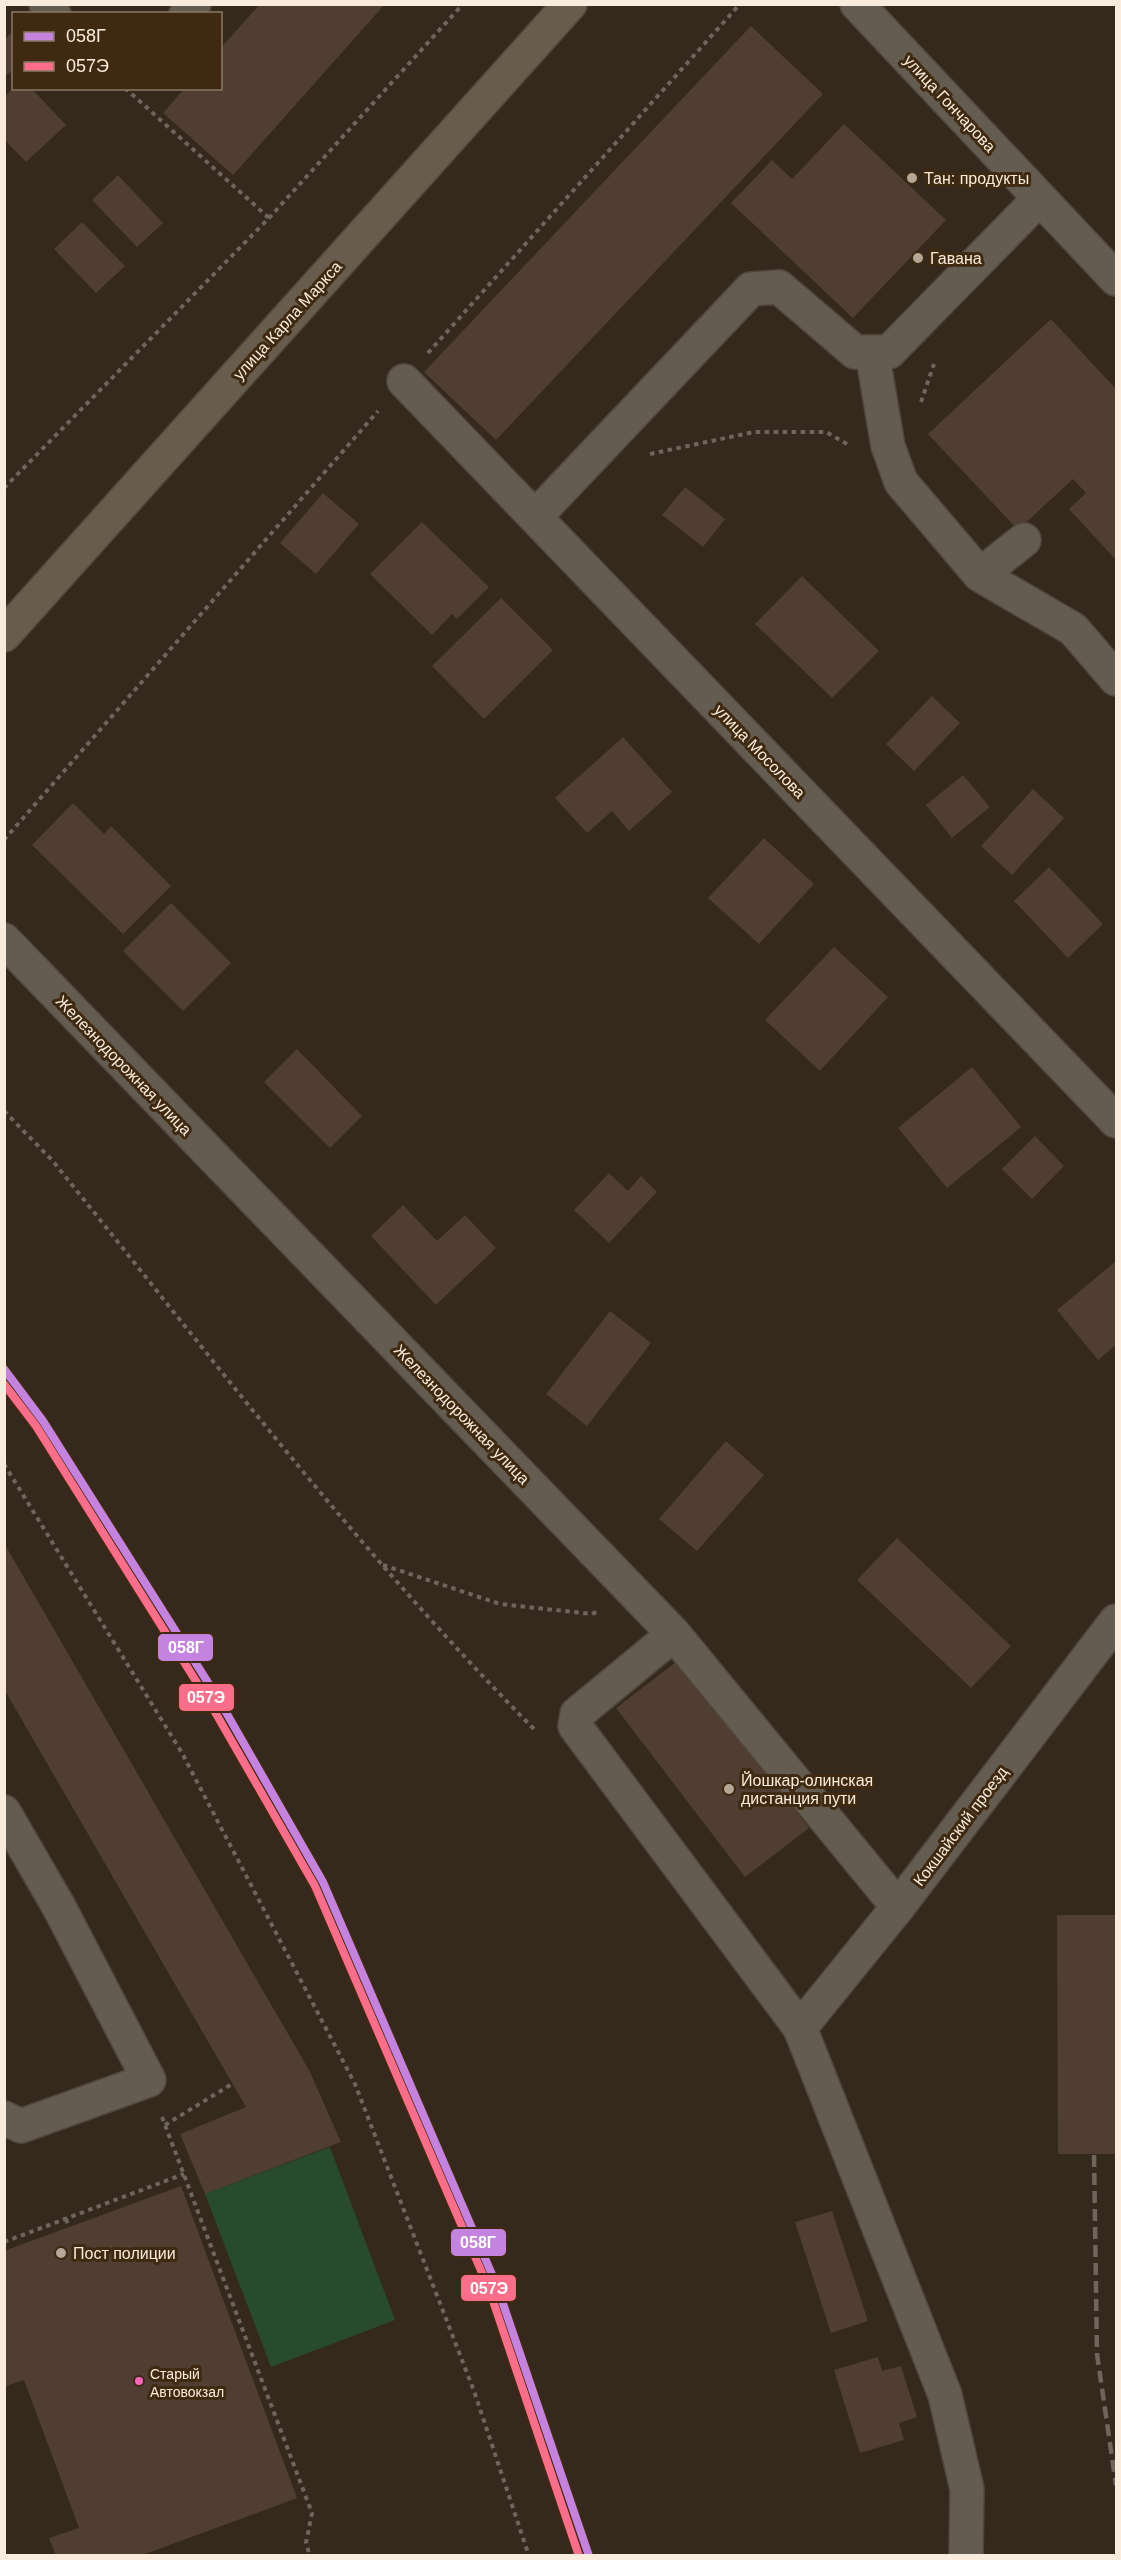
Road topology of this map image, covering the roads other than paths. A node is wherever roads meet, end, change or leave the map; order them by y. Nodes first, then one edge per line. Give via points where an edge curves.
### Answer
1 (570, 4) edge
2 (857, 4) edge
3 (1040, 198) junction
4 (1116, 279) edge
5 (872, 352) junction
6 (404, 381) road end
7 (535, 517) junction
8 (1024, 540) dead end
9 (980, 576) junction
10 (4, 635) edge
11 (1116, 678) edge
12 (4, 940) edge
13 (1116, 1121) edge
14 (1116, 1621) edge
15 (674, 1634) junction
16 (4, 1812) edge
17 (898, 1907) junction
18 (800, 2028) junction
19 (4, 2118) edge
20 (966, 2556) edge

1 - 10 main road, улица Карла Маркса
2 - 3 street, улица Гончарова
3 - 4 street, улица Гончарова
3 - 5 street via 890,352
5 - 7 street via 855,352 779,288 752,289
5 - 9 street via 888,446 901,482
6 - 7 street, улица Мосолова
7 - 13 street, улица Мосолова
8 - 9 street
9 - 11 street via 1073,629
12 - 15 street, Железнодорожная улица
14 - 17 street, Кокшайский проезд
15 - 17 street, Железнодорожная улица
15 - 18 street via 577,1714 575,1726
16 - 19 street via 59,1907 148,2080 21,2126
17 - 18 street, Кокшайский проезд
18 - 20 street via 945,2395 967,2489

